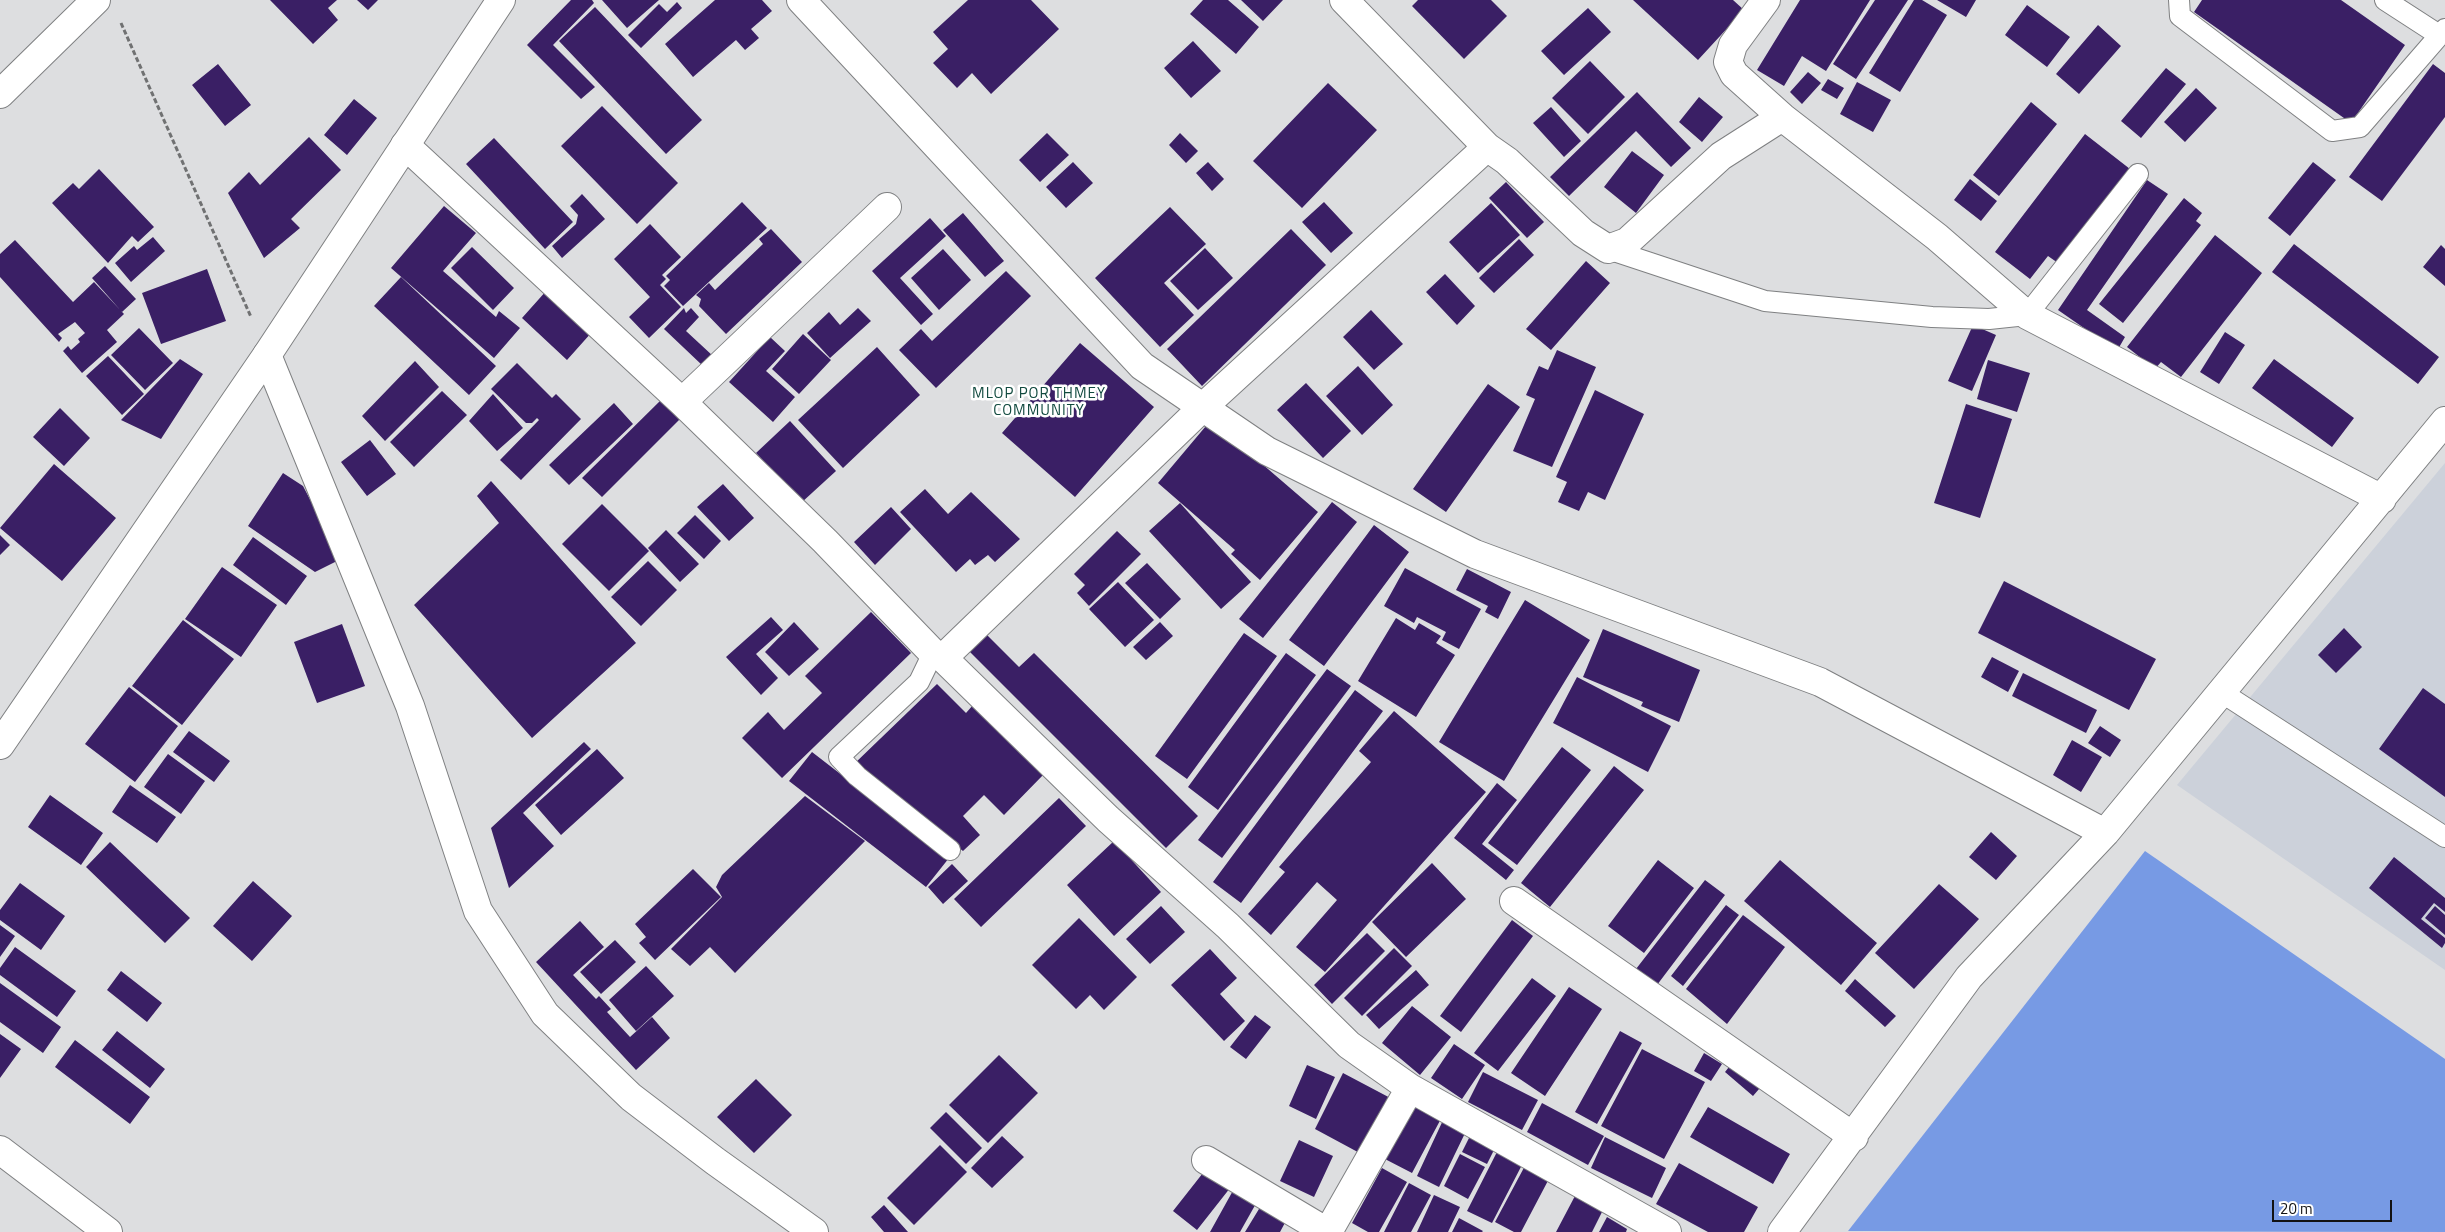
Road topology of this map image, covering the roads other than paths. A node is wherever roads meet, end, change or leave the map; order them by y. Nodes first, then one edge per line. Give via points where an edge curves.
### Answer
1 (96, 0) edge
2 (501, 0) edge
3 (801, 0) edge
4 (1344, 0) edge
5 (1766, 0) edge
6 (2179, 0) edge
7 (2385, 0) edge
8 (2442, 32) edge
9 (0, 94) edge
10 (1782, 117) junction
11 (405, 145) junction
12 (1487, 147) junction
13 (2138, 174) dead end
14 (887, 207) dead end
15 (1608, 249) junction
16 (2027, 315) junction
17 (267, 355) junction
18 (682, 402) junction
19 (1203, 408) junction
20 (2445, 422) edge
21 (2382, 500) junction
22 (938, 656) junction
23 (2221, 692) junction
24 (0, 745) edge
25 (2105, 833) junction
26 (2445, 836) edge
27 (950, 850) dead end
28 (1514, 901) dead end
29 (1410, 1088) junction
30 (1854, 1137) junction
31 (0, 1150) edge
32 (1206, 1160) dead end
33 (108, 1232) edge
34 (814, 1232) edge
35 (1327, 1232) edge
36 (1667, 1232) edge
37 (1782, 1232) edge

1 - 9 street
2 - 11 street
3 - 19 street via 1142,366
4 - 12 street
5 - 10 street via 1733,45 1728,62 1734,74
6 - 8 lane via 2180,16 2332,131 2360,127
7 - 8 lane
10 - 15 street via 1720,156 1627,242
10 - 16 street via 1937,237
11 - 17 street
11 - 18 street
12 - 15 street via 1584,233
12 - 19 street
13 - 16 lane
14 - 18 street
15 - 16 lane via 1765,301 1932,317 1989,319
16 - 21 street
17 - 24 street
17 - 34 street via 410,706 478,911 545,1014 631,1097
18 - 22 street
19 - 22 street
19 - 25 street via 1267,451 1475,554 1820,682
20 - 21 street
21 - 23 street
22 - 27 lane via 919,682 839,757 857,776
22 - 29 street via 1108,819 1228,926 1349,1045
23 - 25 street
23 - 26 lane
25 - 30 street via 1969,977
28 - 30 street
29 - 35 street
29 - 36 street
30 - 37 street
31 - 33 street
32 - 35 street

